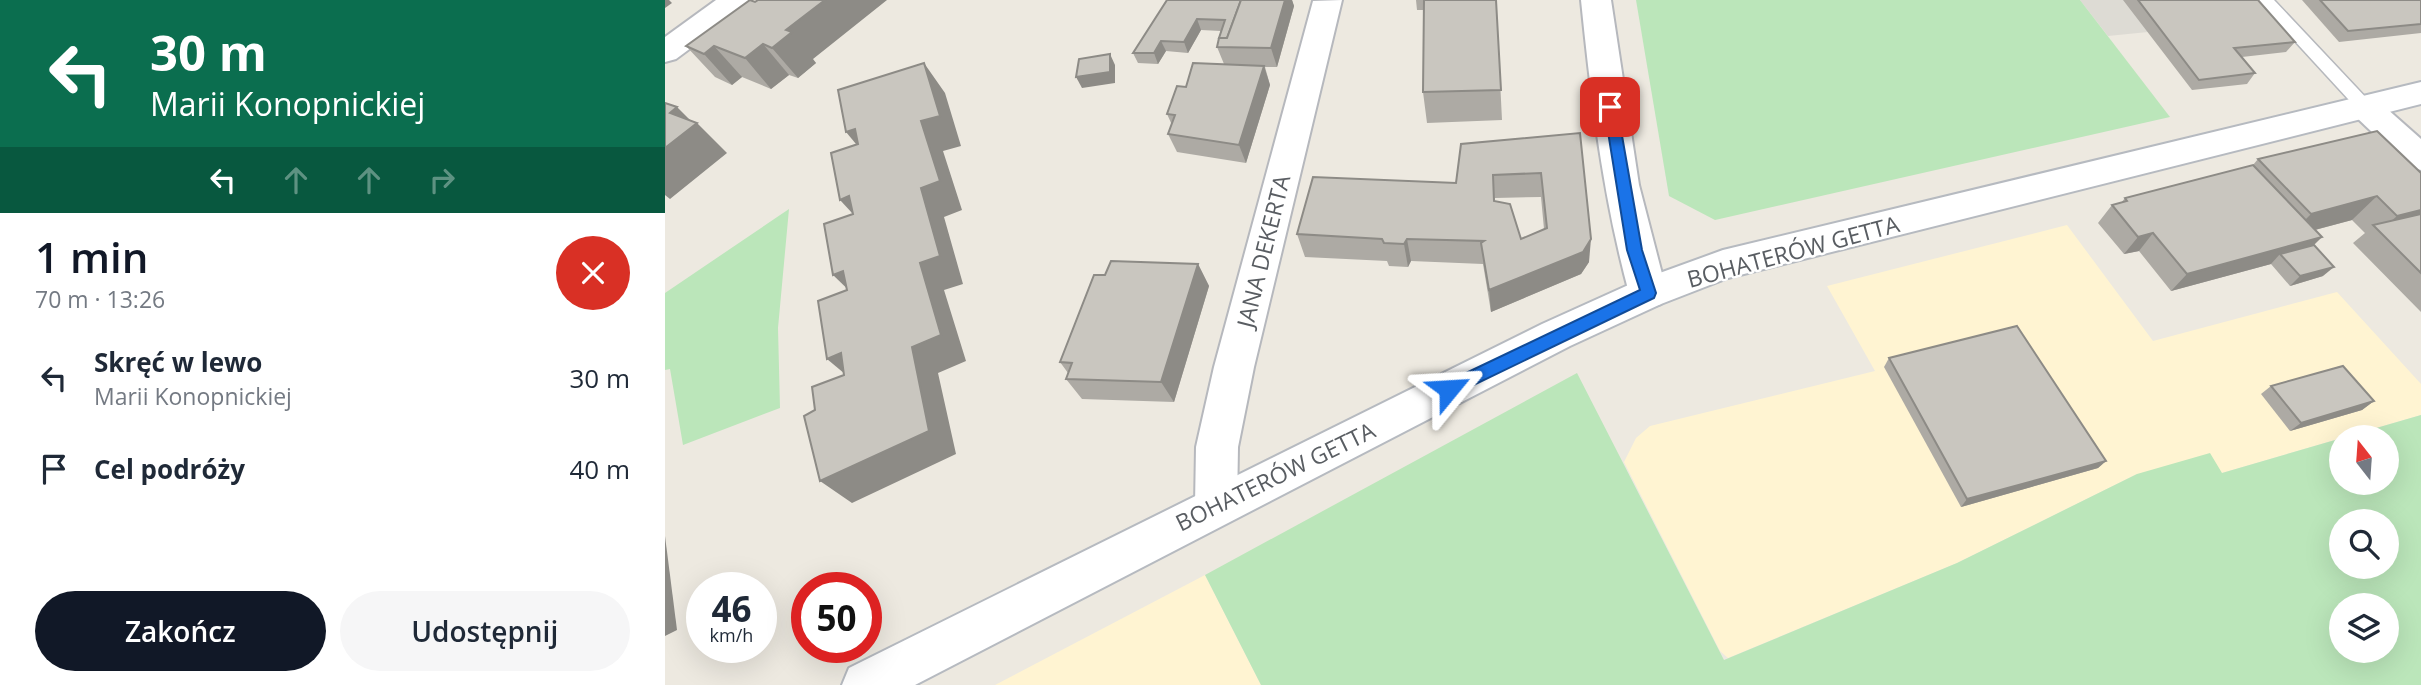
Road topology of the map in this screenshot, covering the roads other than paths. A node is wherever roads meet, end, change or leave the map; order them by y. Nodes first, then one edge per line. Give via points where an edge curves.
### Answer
1 (736, 0) edge
2 (1596, 0) edge
3 (2265, 0) edge
4 (1328, 1) edge
5 (665, 52) edge
6 (2421, 93) edge
7 (2366, 108) junction
8 (2421, 158) edge
9 (1649, 293) junction
10 (1216, 505) junction
11 (866, 685) edge

1 - 5 main road
2 - 9 main road via 1633,238
3 - 7 lane
4 - 10 main road, JANA DEKERTA via 1234,367 1217,447
6 - 7 main road, BOHATERÓW GETTA
7 - 8 main road
7 - 9 main road, BOHATERÓW GETTA via 1723,265
9 - 10 main road, BOHATERÓW GETTA
10 - 11 main road, BOHATERÓW GETTA

